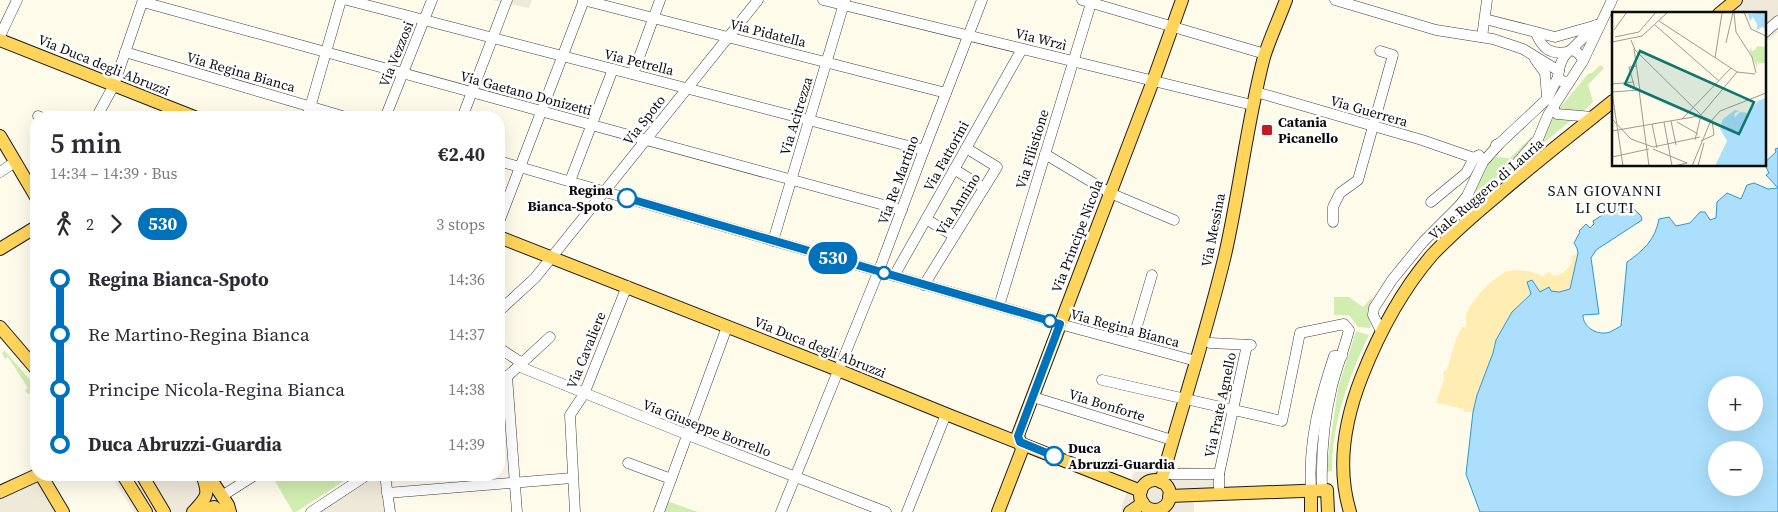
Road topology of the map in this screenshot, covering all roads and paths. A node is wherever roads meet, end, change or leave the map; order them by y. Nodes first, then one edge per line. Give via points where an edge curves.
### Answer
1 (17, 0) edge
2 (341, 0) edge
3 (347, 0) edge
4 (432, 0) edge
5 (584, 0) edge
6 (660, 0) edge
7 (758, 0) edge
8 (823, 0) edge
9 (982, 0) edge
10 (1182, 0) edge
11 (1286, 0) edge
12 (1334, 0) edge
13 (1487, 0) edge
14 (1612, 0) edge
15 (1736, 0) edge
16 (143, 1) edge
17 (1088, 1) edge
18 (507, 2) edge
19 (844, 2) edge
20 (1721, 12) edge
21 (1605, 16) junction
22 (654, 17) junction
23 (1485, 19) junction
24 (424, 20) junction
25 (1778, 21) edge
26 (1597, 25) junction
27 (1172, 26) junction
28 (1766, 31) edge
29 (1536, 33) junction
30 (968, 36) junction
31 (729, 37) junction
32 (1482, 37) junction
33 (0, 38) edge
34 (493, 38) junction
35 (1022, 49) junction
36 (1522, 49) junction
37 (1569, 51) junction
38 (125, 52) junction
39 (1380, 52) dead end
40 (326, 53) junction
41 (1265, 54) junction
42 (562, 56) junction
43 (1074, 61) junction
44 (826, 62) junction
45 (1583, 62) junction
46 (613, 69) junction
47 (402, 73) junction
48 (633, 74) junction
49 (1558, 74) junction
50 (1153, 81) junction
51 (1570, 81) junction
52 (114, 85) junction
53 (687, 88) junction
54 (946, 92) junction
55 (471, 93) junction
56 (1254, 99) junction
57 (1550, 102) junction
58 (1612, 102) edge
59 (310, 106) junction
60 (100, 111) edge
61 (179, 111) edge
62 (308, 111) edge
63 (326, 111) edge
64 (388, 111) edge
65 (465, 111) edge
66 (540, 111) junction
67 (1593, 118) junction
68 (809, 120) junction
69 (592, 125) junction
70 (1373, 126) junction
71 (0, 136) edge
72 (646, 140) junction
73 (1500, 143) junction
74 (966, 148) junction
75 (924, 150) junction
76 (1044, 154) junction
77 (1474, 158) junction
78 (15, 162) junction
79 (505, 163) edge
80 (519, 167) junction
81 (954, 169) junction
82 (0, 172) edge
83 (791, 180) junction
84 (570, 181) junction
85 (1513, 182) junction
86 (30, 187) edge
87 (984, 188) junction
88 (605, 192) junction
89 (1110, 194) junction
90 (1431, 202) dead end
91 (505, 206) edge
92 (902, 210) junction
93 (1452, 214) junction
94 (926, 220) junction
95 (1174, 220) dead end
96 (1333, 222) dead end
97 (1462, 225) junction
98 (30, 230) edge
99 (954, 236) junction
100 (505, 239) edge
101 (773, 241) junction
102 (0, 248) edge
103 (550, 257) junction
104 (878, 272) junction
105 (894, 276) junction
106 (1152, 276) dead end
107 (924, 285) junction
108 (627, 286) junction
109 (505, 306) edge
110 (999, 306) junction
111 (1060, 324) junction
112 (0, 327) edge
113 (727, 327) junction
114 (1382, 333) junction
115 (550, 337) dead end
116 (1132, 343) junction
117 (1210, 343) dead end
118 (505, 353) edge
119 (30, 360) edge
120 (1196, 361) junction
121 (520, 365) junction
122 (838, 370) junction
123 (507, 376) joint
124 (1102, 380) dead end
125 (584, 394) junction
126 (1034, 397) junction
127 (1184, 400) junction
128 (1232, 410) junction
129 (946, 414) junction
130 (688, 436) junction
131 (1172, 440) junction
132 (1020, 442) junction
133 (628, 464) dead end
134 (1220, 472) junction
135 (1164, 474) junction
136 (796, 477) junction
137 (30, 478) edge
138 (572, 478) junction
139 (671, 479) junction
140 (45, 481) edge
141 (127, 481) edge
142 (146, 481) edge
143 (204, 481) edge
144 (211, 481) edge
145 (249, 481) edge
146 (358, 481) edge
147 (386, 481) edge
148 (460, 481) edge
149 (514, 482) junction
150 (460, 487) junction
151 (1320, 490) junction
152 (0, 492) edge
153 (390, 493) junction
154 (1222, 495) junction
155 (1170, 496) junction
156 (1142, 500) edge
157 (225, 506) edge
158 (1162, 510) edge
159 (63, 512) edge
160 (146, 512) edge
161 (164, 512) edge
162 (193, 512) edge
163 (197, 512) edge
164 (311, 512) edge
165 (390, 512) edge
166 (517, 512) edge
167 (574, 512) edge
168 (659, 512) edge
169 (782, 512) edge
170 (886, 512) edge
171 (907, 512) edge
172 (998, 512) edge
173 (1130, 512) edge
174 (1312, 512) edge
175 (1328, 512) edge
176 (1350, 512) edge

1 - 33 street
2 - 40 street
3 - 24 street, Via Petrella
4 - 24 street, Via Vezzosi
5 - 22 street, Via Pidatella
5 - 42 street
6 - 22 street
7 - 31 street, Via Spoto
8 - 19 street, Via Wrzì
9 - 30 street, Via Re Martino
10 - 27 main road, Via Principe Nicola
11 - 41 main road, Via Messina
12 - 32 street via 1436,30
13 - 23 street
14 - 21 street
15 - 20 main road
16 - 38 street
16 - 40 street, Via Gaetano Donizetti
17 - 27 street
17 - 43 street, Via Filistione
18 - 34 street
19 - 30 street, Via Wrzì
19 - 44 street, Via Acitrezza
21 - 26 street
21 - 45 street
22 - 31 street, Via Pidatella
22 - 48 street
23 - 29 street
23 - 32 street
24 - 34 street, Via Petrella
24 - 47 street, Via Vezzosi
25 - 28 street
26 - 29 street via 1554,37
26 - 37 street
27 - 41 street
27 - 50 main road, Via Principe Nicola
29 - 37 street via 1547,50 1556,53
30 - 35 street, Via Wrzì
30 - 54 street, Via Re Martino
31 - 44 street, Via Pidatella
31 - 53 street, Via Spoto
32 - 36 street
33 - 52 main road, Via Duca degli Abruzzi
34 - 42 street, Via Petrella
34 - 55 street
35 - 43 street, Via Wrzì
35 - 74 street, Via Fattorini
36 - 49 street
36 - 57 street via 1542,67
37 - 45 street via 1575,51
37 - 49 street
38 - 52 street
38 - 59 street, Via Regina Bianca
39 - 70 street via 1393,55
40 - 47 street, Via Gaetano Donizetti
40 - 59 street
41 - 56 main road, Via Messina
42 - 46 street, Via Petrella
42 - 66 street
43 - 50 street, Via Wrzì
43 - 76 street, Via Filistione
44 - 54 street, Via Pidatella
44 - 68 street, Via Acitrezza
45 - 51 street
46 - 48 street, Via Petrella
46 - 69 street
47 - 55 street, Via Gaetano Donizetti
47 - 64 street, Via Vezzosi
48 - 53 street, Via Petrella
49 - 51 street via 1562,82
49 - 57 street
50 - 56 street, Via Wrzì
50 - 89 main road, Via Principe Nicola
51 - 57 street
52 - 60 street
52 - 61 main road, Via Duca degli Abruzzi
53 - 68 street, Via Petrella
53 - 72 street, Via Spoto
54 - 75 street, Via Re Martino
55 - 65 street
55 - 66 street, Via Gaetano Donizetti
56 - 70 street, Via Guerrera
56 - 120 main road, Via Messina via 1225,253
57 - 67 street via 1557,114
57 - 73 street
57 - 85 street via 1538,139 1517,163
58 - 67 main road, Viale Ruggero di Lauria
59 - 62 street
59 - 63 street, Via Regina Bianca
66 - 69 street, Via Gaetano Donizetti
66 - 80 street
67 - 85 main road, Viale Ruggero di Lauria
68 - 75 street, Via Petrella
68 - 83 street, Via Acitrezza
69 - 72 street, Via Gaetano Donizetti
69 - 84 street
70 - 77 street, Via Guerrera
70 - 96 street via 1358,180 1340,193 1333,207
71 - 78 main road
72 - 83 street, Via Gaetano Donizetti
72 - 88 street, Via Spoto
73 - 77 street
73 - 93 street via 1483,162 1468,196
74 - 81 street, Via Fattorini
74 - 87 street, Via Annino via 997,168
75 - 92 street, Via Re Martino
76 - 89 street
76 - 110 street, Via Filistione
77 - 90 street via 1466,173
78 - 82 street
78 - 86 main road
79 - 80 street, Via Regina Bianca
80 - 84 street, Via Regina Bianca
80 - 91 street
81 - 87 street
81 - 94 street, Via Fattorini
83 - 92 street, Via Gaetano Donizetti
83 - 101 street, Via Acitrezza
84 - 88 street, Via Regina Bianca
85 - 97 main road, Viale Ruggero di Lauria
87 - 99 street, Via Annino
88 - 101 street, Via Regina Bianca
88 - 103 street, Via Spoto
89 - 95 street
89 - 111 main road, Via Principe Nicola
92 - 104 street, Via Re Martino
93 - 97 street
93 - 114 street via 1423,242 1374,308
94 - 99 street
94 - 105 street, Via Fattorini
97 - 114 main road, Viale Ruggero di Lauria via 1416,276
98 - 102 main road
99 - 107 street, Via Annino
100 - 103 main road, Via Duca degli Abruzzi
101 - 104 street, Via Regina Bianca
103 - 108 main road, Via Duca degli Abruzzi
103 - 109 street, Via Spoto via 535,278
104 - 105 street, Via Regina Bianca
104 - 122 street, Via Re Martino
105 - 107 street, Via Regina Bianca
106 - 116 street
107 - 110 street, Via Regina Bianca
108 - 113 main road, Via Duca degli Abruzzi
108 - 125 street, Via Cavaliere
110 - 111 street, Via Regina Bianca
111 - 116 street, Via Regina Bianca
111 - 126 main road, Via Principe Nicola
112 - 119 main road
113 - 122 main road, Via Duca degli Abruzzi
113 - 130 street
114 - 176 main road, Viale Ruggero di Lauria via 1359,382 1346,427 1344,478
115 - 121 street
116 - 120 street, Via Regina Bianca
117 - 128 street, Via Frate Agnello via 1249,345
118 - 121 street, Via Giuseppe Borrello
120 - 127 main road, Via Messina
121 - 123 street
121 - 125 street, Via Giuseppe Borrello
122 - 129 main road, Via Duca degli Abruzzi
122 - 136 street, Via Re Martino
123 - 149 street
124 - 127 street
125 - 130 street, Via Giuseppe Borrello
125 - 138 street, Via Cavaliere via 570,415
126 - 131 street, Via Bonforte
126 - 132 main road, Via Principe Nicola via 1018,436
127 - 128 street
127 - 131 main road, Via Messina
128 - 134 street, Via Frate Agnello
128 - 151 street via 1282,421 1300,333 1344,324 1349,330 1342,356 1334,356 1314,428 1309,466
129 - 132 main road, Via Duca degli Abruzzi
129 - 171 street
130 - 136 street, Via Giuseppe Borrello
130 - 139 street
131 - 135 main road, Via Messina
132 - 156 main road, Via Duca degli Abruzzi
132 - 172 main road, Via Principe Nicola via 1022,450
133 - 139 street
134 - 135 street
134 - 154 street, Via Frate Agnello
135 - 155 main road
135 - 156 main road via 1143,486
136 - 169 street, Via Re Martino
136 - 170 street, Via Giuseppe Borrello
137 - 152 main road
138 - 149 street
138 - 167 street, Via Cavaliere
139 - 168 street
140 - 159 main road
141 - 160 main road
142 - 161 main road
143 - 162 main road via 207,495
144 - 157 main road
145 - 157 street
146 - 164 street
147 - 153 street
148 - 150 street
149 - 150 street
149 - 166 street
150 - 153 street
151 - 154 main road
151 - 174 main road
151 - 175 main road
153 - 165 street
154 - 155 main road
155 - 158 main road
156 - 158 main road via 1154,509
156 - 173 main road
157 - 163 main road

